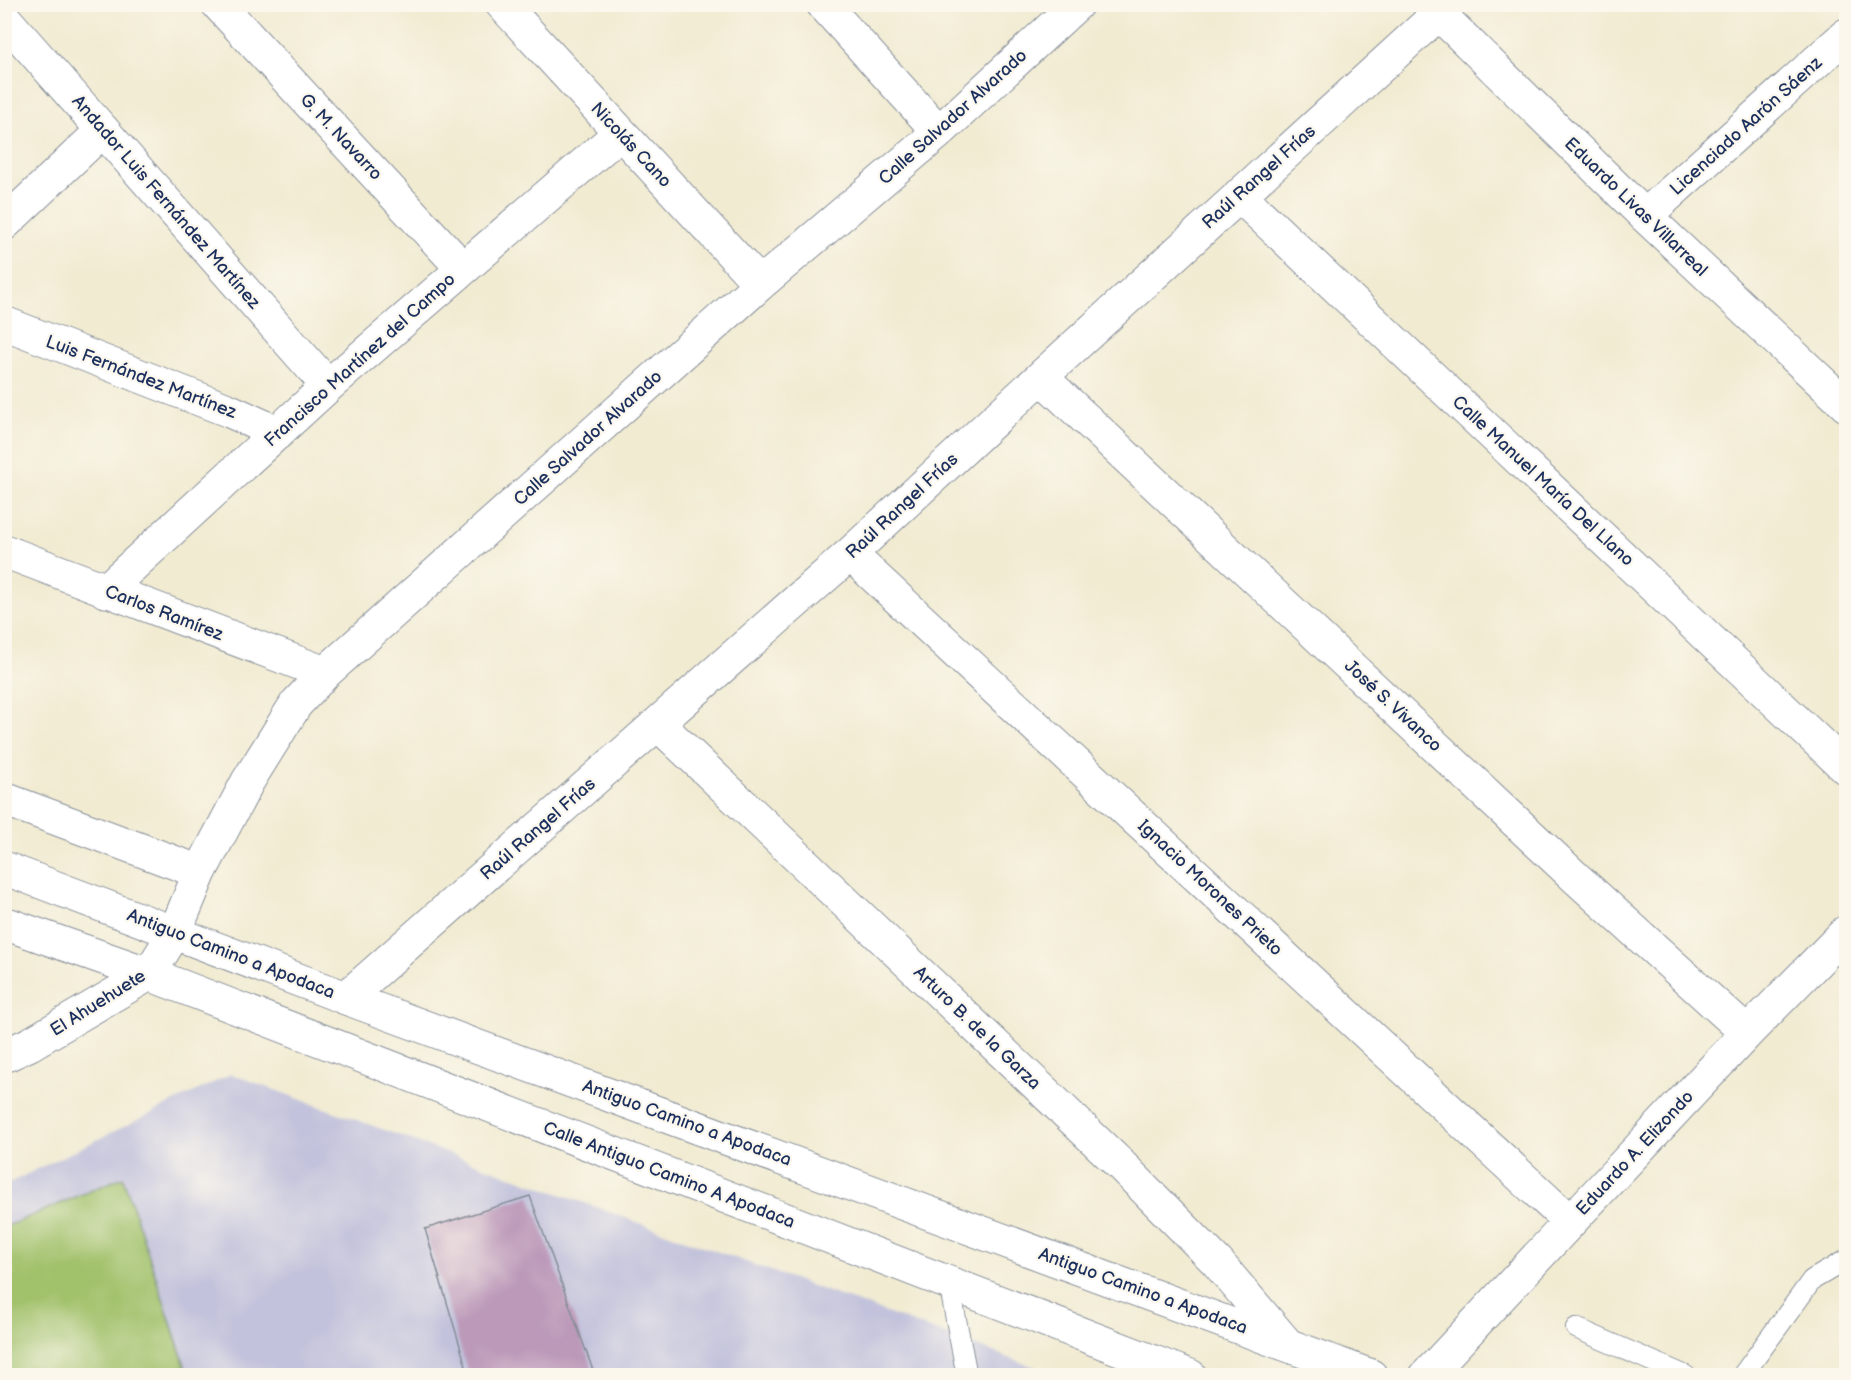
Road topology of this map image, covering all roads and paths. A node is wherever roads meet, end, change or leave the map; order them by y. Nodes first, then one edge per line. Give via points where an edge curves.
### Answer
1 (218, 4) edge
2 (502, 4) edge
3 (823, 4) edge
4 (1077, 4) edge
5 (1439, 8) edge
6 (4, 18) edge
7 (1846, 35) edge
8 (103, 130) junction
9 (939, 132) junction
10 (620, 133) junction
11 (1239, 195) junction
12 (1645, 216) junction
13 (4, 224) edge
14 (463, 269) junction
15 (760, 284) junction
16 (4, 323) edge
17 (1041, 376) junction
18 (328, 386) junction
19 (1846, 405) edge
20 (278, 432) junction
21 (4, 551) edge
22 (850, 554) junction
23 (105, 591) junction
24 (325, 673) junction
25 (658, 724) junction
26 (1846, 768) edge
27 (4, 799) edge
28 (4, 868) edge
29 (200, 872) junction
30 (4, 923) edge
31 (175, 932) junction
32 (1846, 932) edge
33 (149, 974) junction
34 (346, 998) junction
35 (1747, 1033) junction
36 (4, 1056) edge
37 (1570, 1222) junction
38 (1846, 1260) edge
39 (949, 1283) junction
40 (1576, 1328) dead end
41 (1286, 1343) junction
42 (967, 1376) edge
43 (1190, 1376) edge
44 (1371, 1376) edge
45 (1426, 1376) edge
46 (1686, 1376) edge
47 (1742, 1376) edge

1 - 14 street, G. M. Navarro
2 - 10 street, Nicolás Cano
3 - 9 street
4 - 9 street, Calle Salvador Alvarado
5 - 11 street, Raúl Rangel Frías
5 - 12 street, Eduardo Livas Villarreal
6 - 8 street, Andador Luis Fernández Martínez
7 - 12 street, Licenciado Aarón Sáenz
8 - 13 street
8 - 18 street, Andador Luis Fernández Martínez
9 - 15 street, Calle Salvador Alvarado
10 - 14 street, Francisco Martínez del Campo
10 - 15 street, Nicolás Cano
11 - 17 street, Raúl Rangel Frías
11 - 26 street, Calle Manuel María Del Llano
12 - 19 street, Eduardo Livas Villarreal
14 - 18 street, Francisco Martínez del Campo
15 - 24 street, Calle Salvador Alvarado
16 - 20 street, Luis Fernández Martínez
17 - 22 street, Raúl Rangel Frías
17 - 35 street, José S. Vivanco via 1576,878
18 - 20 street, Francisco Martínez del Campo
20 - 23 street, Francisco Martínez del Campo
21 - 23 street, Carlos Ramírez
22 - 25 street, Raúl Rangel Frías
22 - 37 street, Ignacio Morones Prieto
23 - 24 street, Carlos Ramírez
24 - 29 street, Calle Salvador Alvarado via 296,704 280,729
25 - 34 street, Raúl Rangel Frías
25 - 41 street, Arturo B. de la Garza via 1120,1165 1218,1263
27 - 29 street
28 - 31 street, Antiguo Camino a Apodaca
29 - 31 street, Calle Salvador Alvarado
30 - 33 street, Calle Antiguo Camino A Apodaca
31 - 33 street, El Ahuehuete
31 - 34 street, Antiguo Camino a Apodaca
32 - 35 street, Eduardo A. Elizondo
33 - 36 street, El Ahuehuete
33 - 39 street, Calle Antiguo Camino A Apodaca
34 - 41 street, Antiguo Camino a Apodaca
35 - 37 street, Eduardo A. Elizondo
37 - 45 street, Eduardo A. Elizondo
38 - 47 lane via 1812,1280
39 - 42 lane
39 - 43 street, Calle Antiguo Camino A Apodaca
40 - 46 lane
41 - 44 street, Antiguo Camino a Apodaca

